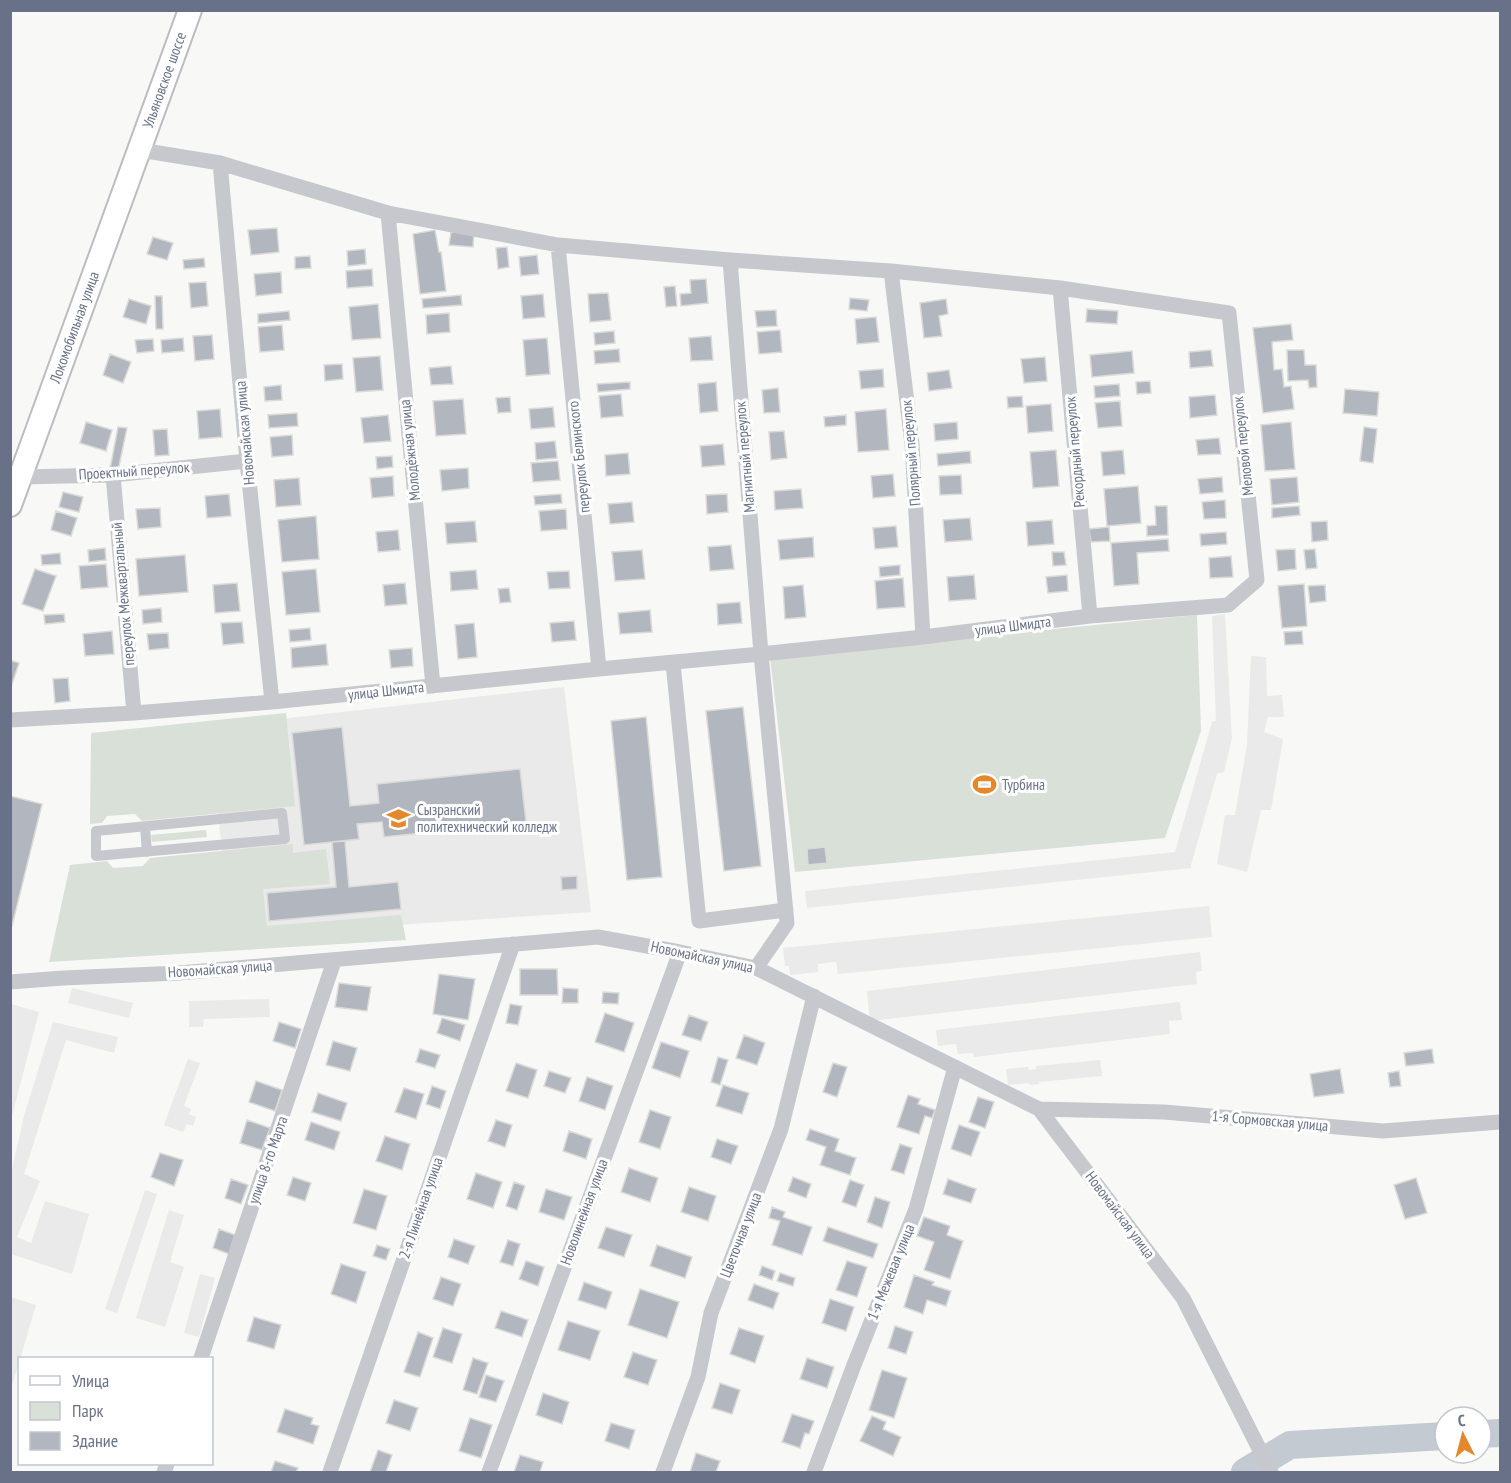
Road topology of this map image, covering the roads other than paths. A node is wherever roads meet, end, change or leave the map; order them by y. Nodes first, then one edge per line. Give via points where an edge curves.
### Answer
1 (190, 10) edge
2 (140, 150) junction
3 (220, 163) junction
4 (388, 213) junction
5 (558, 245) junction
6 (730, 260) junction
7 (891, 270) junction
8 (1060, 288) junction
9 (247, 461) junction
10 (113, 476) junction
11 (21, 477) junction
12 (10, 505) edge
13 (1257, 580) joint
14 (1090, 616) junction
15 (923, 637) junction
16 (761, 654) junction
17 (673, 663) junction
18 (599, 669) junction
19 (433, 686) junction
20 (272, 702) junction
21 (134, 713) junction
22 (10, 720) edge
23 (145, 827) junction
24 (147, 852) junction
25 (786, 910) junction
26 (513, 944) junction
27 (680, 952) junction
28 (334, 961) junction
29 (756, 968) junction
30 (10, 982) edge
31 (814, 996) junction
32 (955, 1067) junction
33 (1039, 1109) junction
34 (1500, 1122) edge
35 (202, 1357) edge
36 (330, 1473) edge
37 (489, 1473) edge
38 (663, 1473) edge
39 (814, 1473) edge
40 (1271, 1473) edge

1 - 2 main road, Ульяновское шоссе
2 - 3 street
2 - 11 main road, Локомобильная улица
3 - 4 street
3 - 9 street, Новомайская улица
4 - 5 street
4 - 19 street, Молодёжная улица
5 - 6 street
5 - 18 street, переулок Белинского
6 - 7 street
6 - 16 street, Магнитный переулок
7 - 8 street
7 - 15 street, Полярный переулок via 912,444
8 - 13 street, Меловой переулок via 1229,313
8 - 14 street, Рекордный переулок
9 - 10 street, Проектный переулок
9 - 20 street, Новомайская улица
10 - 11 street, Проектный переулок
10 - 21 street, переулок Межквартальный
11 - 12 main road, Локомобильная улица
13 - 14 street, улица Шмидта via 1228,605
14 - 15 street, улица Шмидта
15 - 16 street, улица Шмидта
16 - 17 street, улица Шмидта
16 - 25 street
17 - 18 street, улица Шмидта
17 - 25 street via 699,921
18 - 19 street, улица Шмидта
19 - 20 street, улица Шмидта
20 - 21 street, улица Шмидта
21 - 22 street, улица Шмидта
23 - 24 street
23 - 24 street via 96,831 96,856
23 - 24 street via 282,813 285,839
25 - 29 street via 787,923
26 - 27 street, Новомайская улица via 598,937
26 - 28 street, Новомайская улица
26 - 36 street, 2-я Линейная улица
27 - 29 street, Новомайская улица
27 - 37 street, Новолинейная улица
28 - 30 street, Новомайская улица
28 - 35 street, улица 8-го Марта
29 - 31 street, Новомайская улица
31 - 32 street, Новомайская улица
31 - 38 street, Цветочная улица via 781,1129 711,1313 698,1377
32 - 33 street, Новомайская улица
32 - 39 street, 1-я Межевая улица via 916,1209
33 - 34 street, 1-я Сормовская улица via 1164,1112 1383,1131
33 - 40 street, Новомайская улица via 1183,1298

